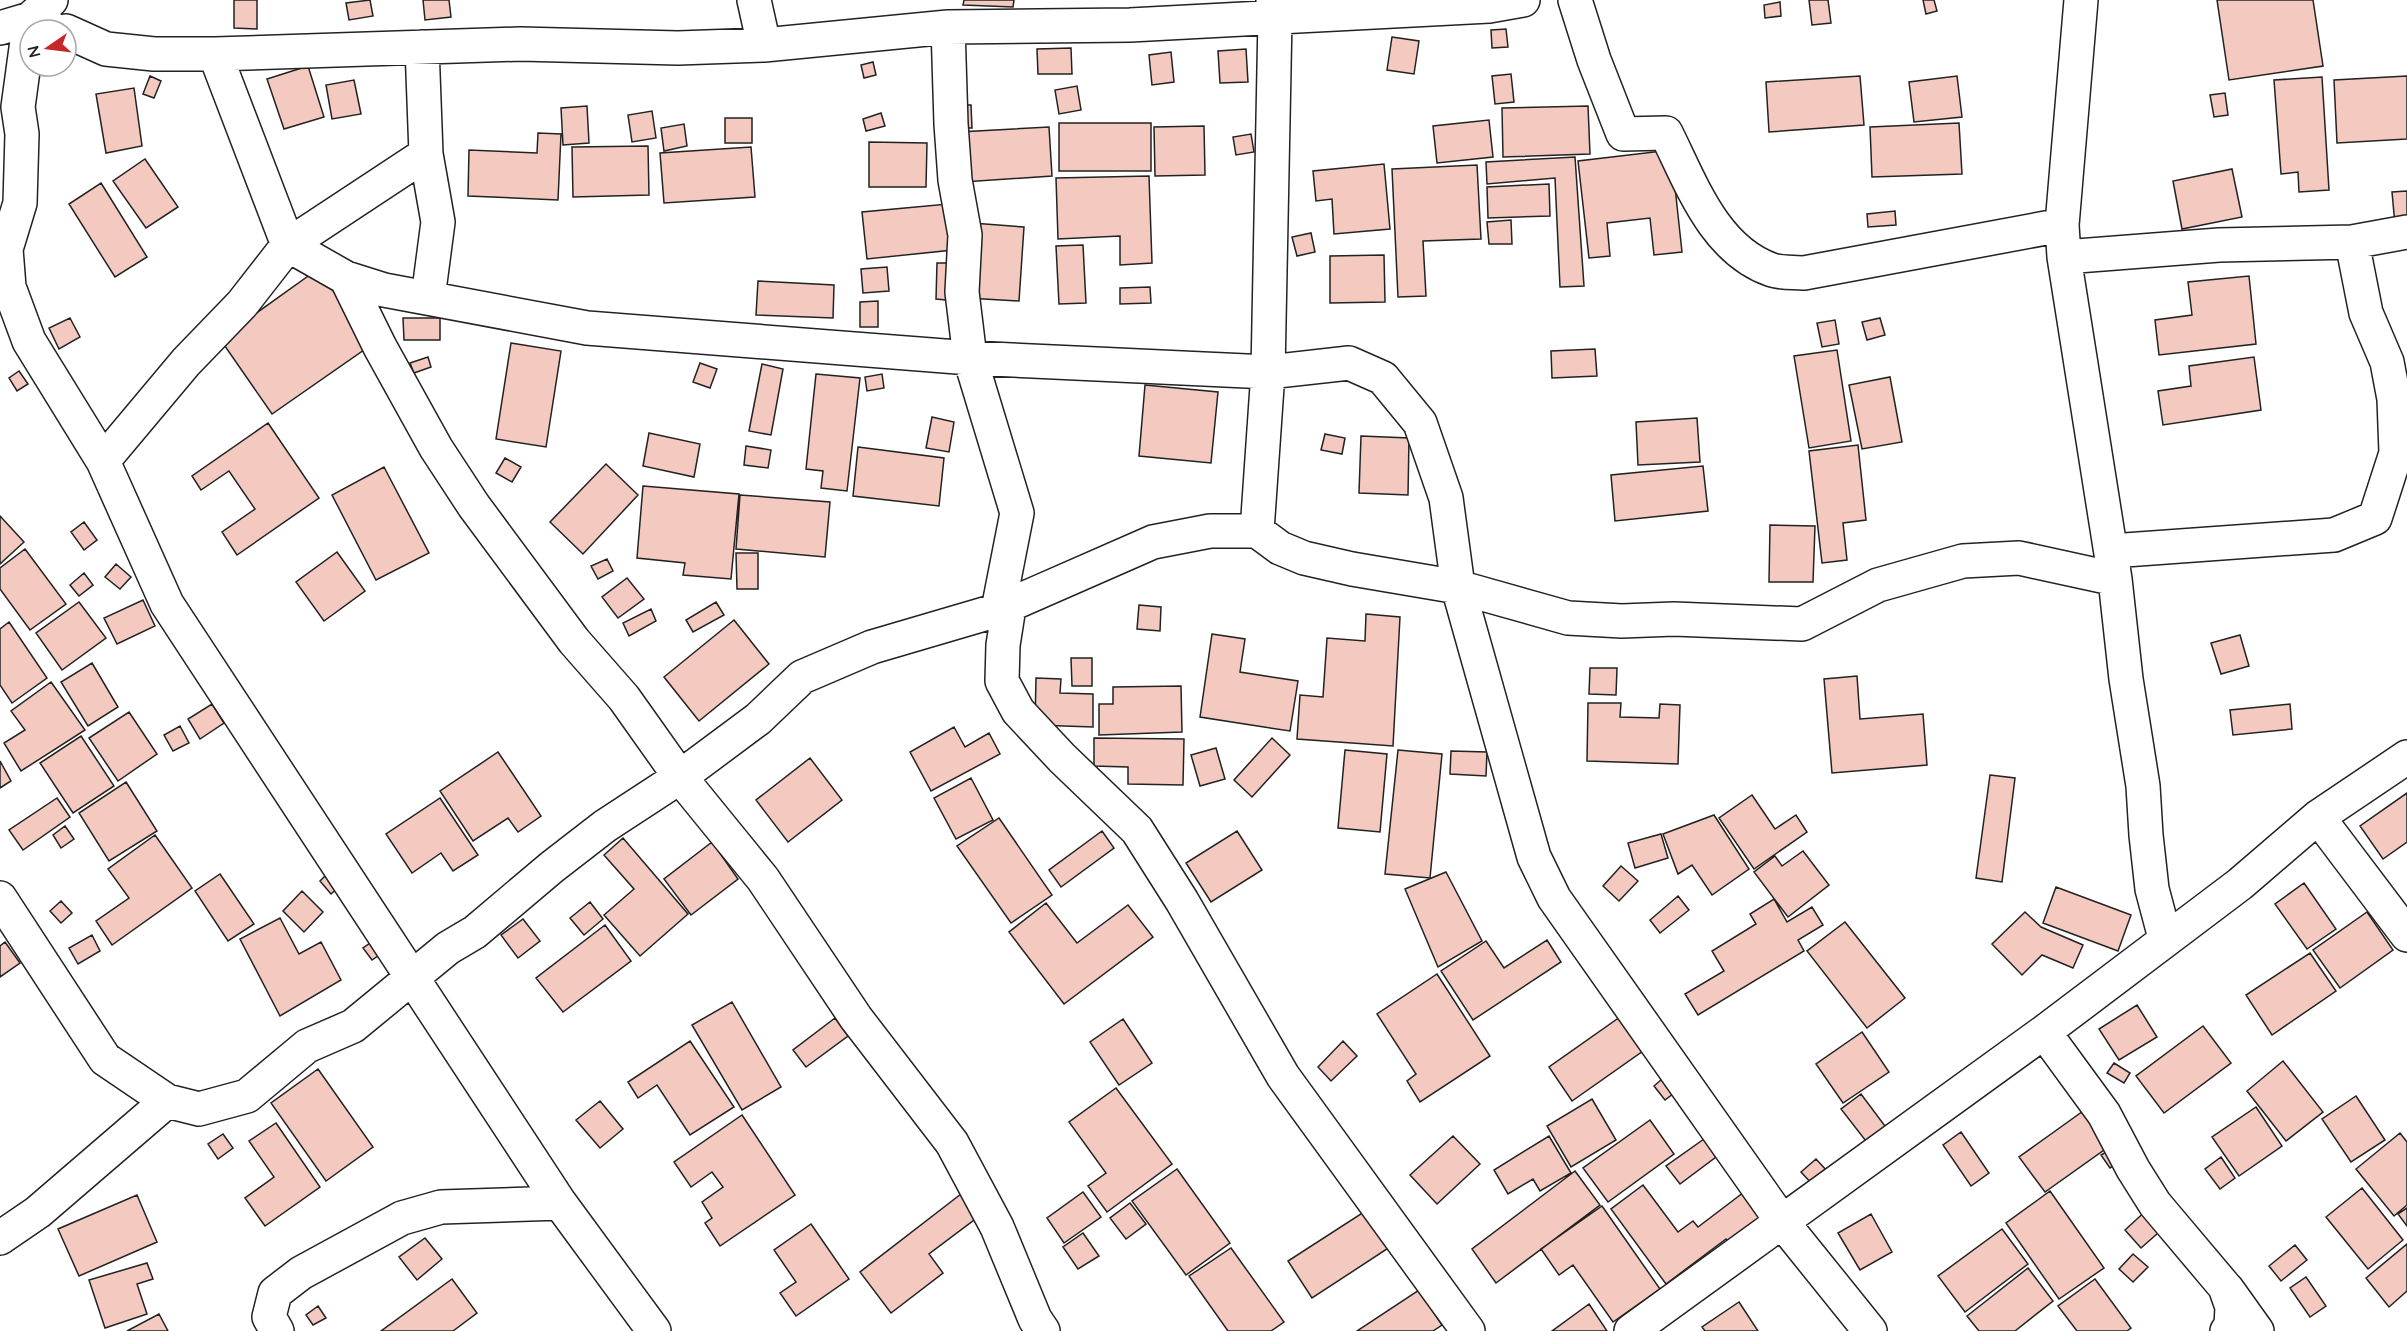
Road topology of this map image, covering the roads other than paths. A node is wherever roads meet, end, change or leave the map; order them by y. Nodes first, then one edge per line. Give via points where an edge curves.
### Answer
1 (754, 0) edge
2 (1523, 0) edge
3 (1575, 0) edge
4 (2081, 0) edge
5 (1274, 9) edge
6 (1132, 13) edge
7 (27, 16) edge
8 (948, 27) junction
9 (78, 37) edge
10 (764, 45) junction
11 (422, 47) junction
12 (215, 54) junction
13 (426, 154) junction
14 (2062, 225) junction
15 (2407, 232) edge
16 (2352, 242) junction
17 (288, 245) junction
18 (2064, 257) junction
19 (346, 278) junction
20 (428, 298) junction
21 (970, 358) junction
22 (1268, 372) junction
23 (103, 461) junction
24 (1257, 531) junction
25 (2113, 565) junction
26 (1458, 587) junction
27 (998, 610) junction
28 (2407, 757) edge
29 (680, 777) junction
30 (2318, 817) junction
31 (0, 898) edge
32 (2407, 935) edge
33 (2165, 938) junction
34 (412, 979) junction
35 (2044, 1032) junction
36 (167, 1101) junction
37 (560, 1203) junction
38 (1783, 1223) junction
39 (0, 1238) edge
40 (2225, 1287) junction
41 (277, 1331) edge
42 (654, 1331) edge
43 (1043, 1331) edge
44 (1468, 1331) edge
45 (1631, 1331) edge
46 (1870, 1331) edge
47 (2227, 1331) edge
48 (2257, 1331) edge

1 - 10 street
2 - 5 street via 1489,6
3 - 14 street via 1623,134 1665,133 1716,228 1744,255 1773,271 1804,273
4 - 14 street
5 - 6 street
5 - 22 street
6 - 8 street
7 - 23 street via 18,107 22,134 20,203 6,249 9,287 29,341
8 - 10 street
8 - 21 street via 955,180 965,236 962,292
9 - 12 street via 105,49
10 - 11 street
11 - 12 street
11 - 13 street
12 - 17 street
13 - 17 street
13 - 20 street via 438,222
14 - 18 street
15 - 16 street
16 - 18 street via 2219,245
16 - 25 street via 2366,313 2387,362 2394,399 2396,453 2375,519 2334,535
17 - 19 street
17 - 23 street via 242,304 186,362
18 - 25 street
19 - 20 street
19 - 29 street via 436,448 474,506 574,641 624,698
20 - 21 street via 587,328
21 - 22 street
21 - 27 street via 1017,513
22 - 24 street
22 - 26 street via 1349,363 1383,378 1420,423 1446,498
23 - 34 street via 167,604
24 - 26 street via 1280,548 1304,558
24 - 27 street via 1210,531 1153,542
25 - 26 street via 2019,558 1963,561 1878,585 1802,624 1568,618
25 - 33 street via 2144,786 2152,889
26 - 38 street via 1534,857 1554,898
27 - 29 street via 872,647 802,677 758,719
27 - 44 street via 1010,607 1002,681 1018,711 1137,830 1283,1076
28 - 30 street
29 - 34 street via 605,826
29 - 43 street via 763,879 856,1018 952,1143 998,1227
30 - 32 street
30 - 33 street via 2240,884
31 - 36 street via 105,1059
33 - 35 street
34 - 36 street via 353,1026 307,1047 247,1096 199,1109
34 - 37 street
35 - 38 street
35 - 40 street via 2104,1113 2155,1204
36 - 39 street via 38,1212
37 - 41 street via 441,1207 402,1218 301,1273 275,1293 269,1317
37 - 42 street
38 - 45 street
38 - 46 street
40 - 47 street via 2232,1306
40 - 48 street

